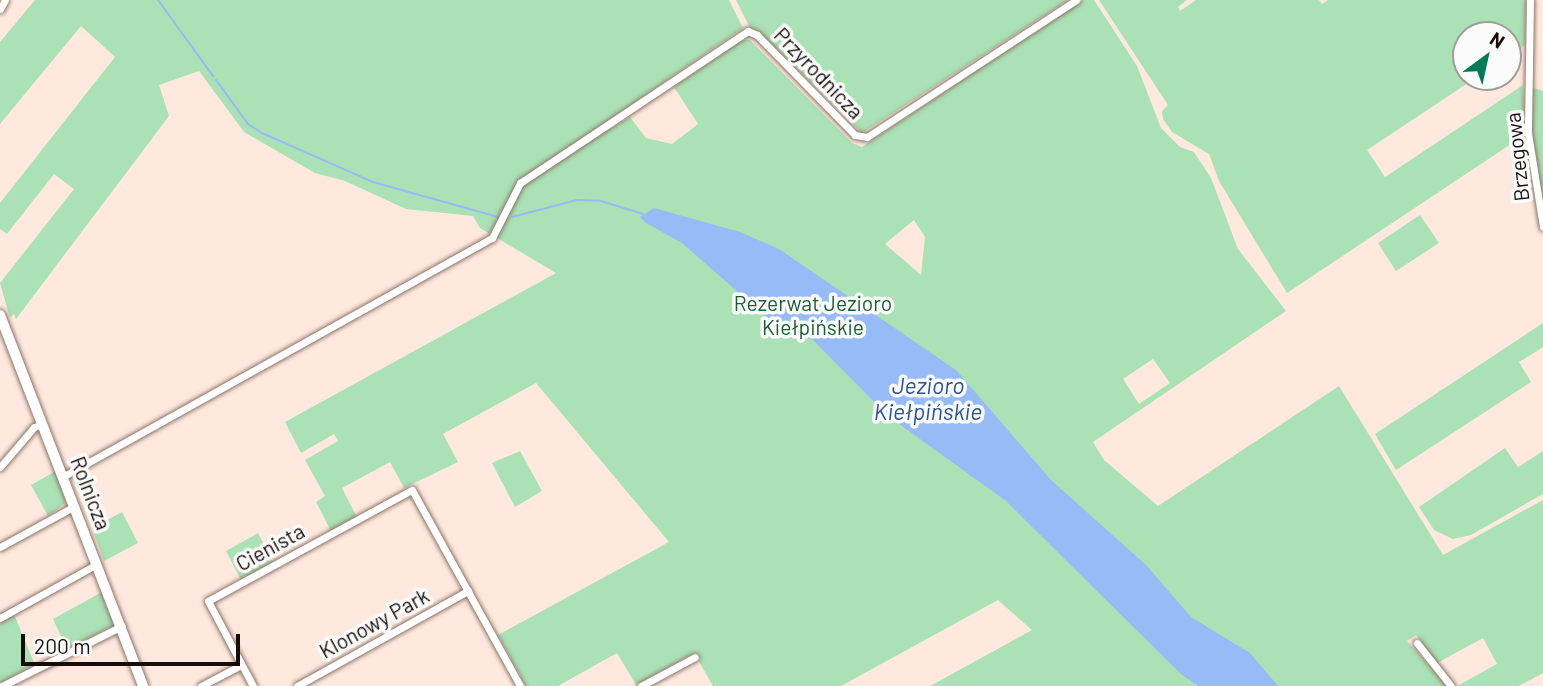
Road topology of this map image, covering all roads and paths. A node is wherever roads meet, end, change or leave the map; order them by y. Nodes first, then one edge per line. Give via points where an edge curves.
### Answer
1 (5, 0) edge
2 (1076, 0) edge
3 (1530, 0) edge
4 (0, 9) edge
5 (1543, 227) edge
6 (1, 322) edge
7 (43, 424) junction
8 (0, 467) edge
9 (64, 476) junction
10 (75, 506) junction
11 (0, 547) edge
12 (97, 564) junction
13 (468, 591) junction
14 (0, 618) edge
15 (122, 626) junction
16 (1418, 643) dead end
17 (695, 657) dead end
18 (241, 665) junction
19 (2, 686) edge
20 (143, 686) edge
21 (201, 686) edge
22 (253, 686) edge
23 (297, 686) edge
24 (520, 686) edge
25 (642, 686) edge
26 (1451, 686) edge

1 - 4 street
2 - 9 street, Przyrodnicza via 867,137 855,135 748,31 520,183 492,238
3 - 5 street, Brzegowa via 1528,133
6 - 7 street, Rolnicza
7 - 8 street via 34,427
7 - 9 street, Rolnicza
9 - 10 street, Rolnicza
10 - 11 street
10 - 12 street, Rolnicza
12 - 14 street
12 - 15 street, Rolnicza
13 - 18 street, Cienista via 412,490 208,601
13 - 23 street, Klonowy Park
13 - 24 street
15 - 19 street
15 - 20 street, Rolnicza
16 - 26 street
17 - 25 street
18 - 21 street
18 - 22 street, Cienista

